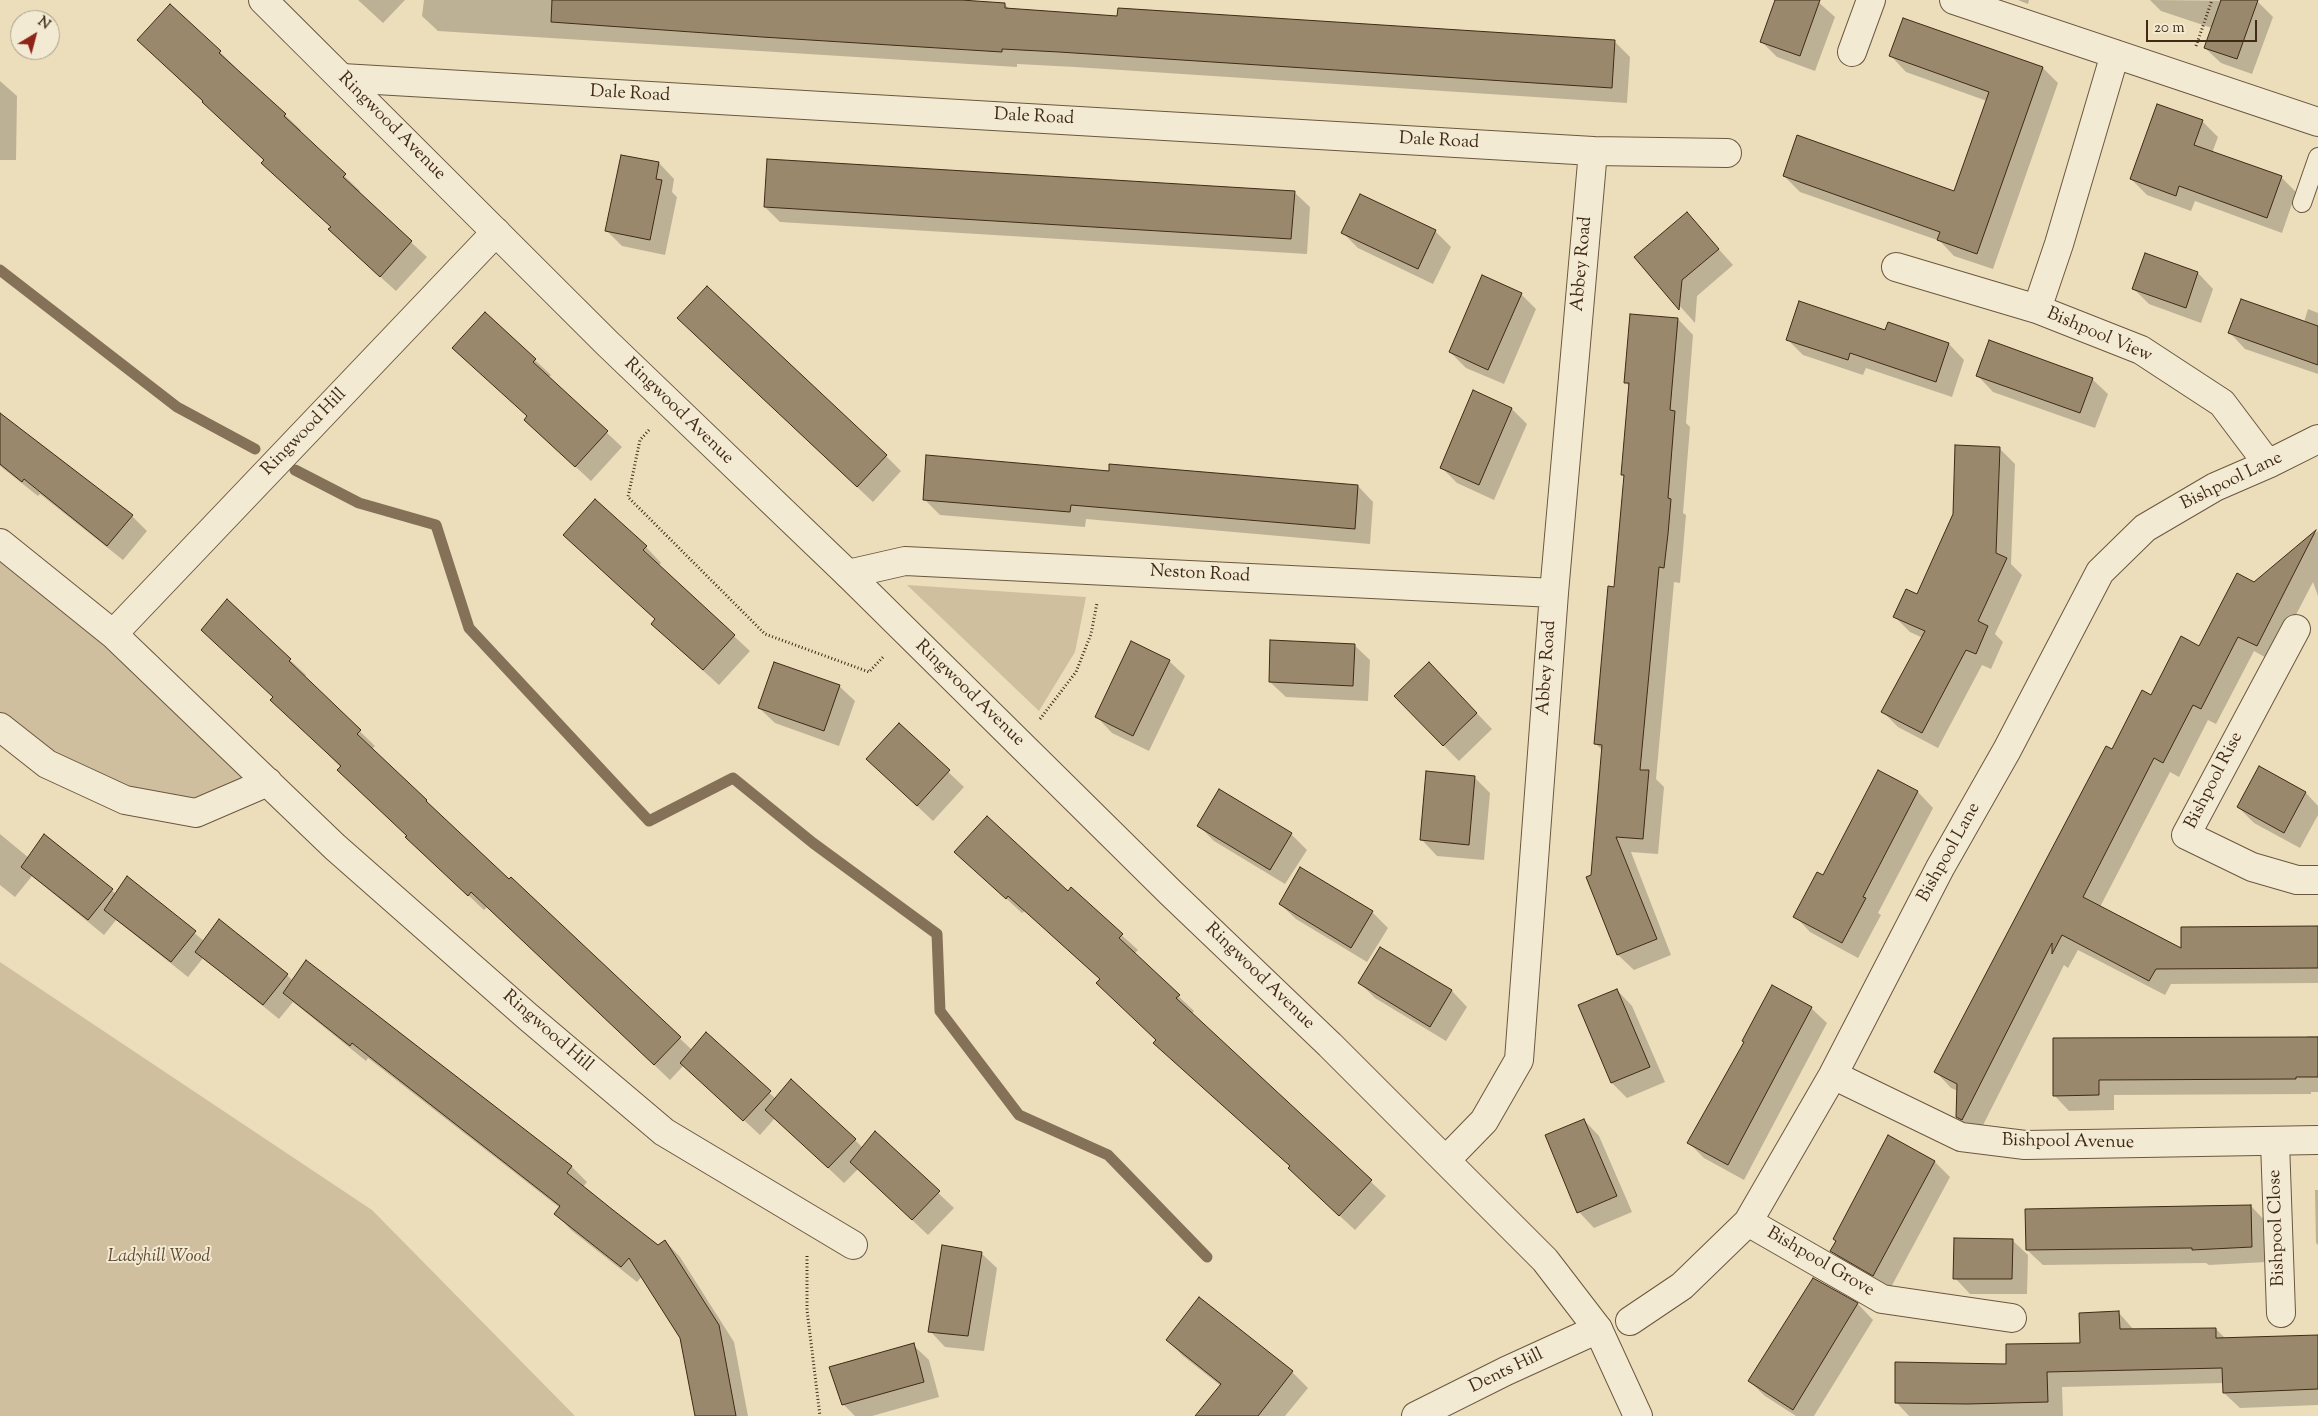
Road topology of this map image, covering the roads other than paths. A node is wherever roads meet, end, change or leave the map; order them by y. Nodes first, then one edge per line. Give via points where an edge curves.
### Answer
1 (263, 0) edge
2 (1871, 0) edge
3 (1954, 0) edge
4 (1852, 52) dead end
5 (2115, 54) junction
6 (342, 78) junction
7 (2318, 122) edge
8 (1592, 151) junction
9 (1727, 153) dead end
10 (2318, 157) edge
11 (2302, 203) dead end
12 (496, 232) junction
13 (1896, 267) dead end
14 (2037, 309) junction
15 (2318, 439) edge
16 (2268, 464) junction
17 (0, 543) edge
18 (848, 574) junction
19 (1554, 592) junction
20 (2296, 629) dead end
21 (113, 634) junction
22 (0, 727) edge
23 (268, 782) junction
24 (2318, 880) edge
25 (1833, 1075) junction
26 (2318, 1140) edge
27 (2275, 1142) junction
28 (1446, 1160) junction
29 (1748, 1222) junction
30 (853, 1245) dead end
31 (2280, 1313) dead end
32 (2012, 1318) dead end
33 (1630, 1321) dead end
34 (1598, 1329) junction
35 (1416, 1416) edge
36 (1638, 1416) edge

1 - 6 street, Ringwood Avenue
2 - 4 street
3 - 5 street
5 - 7 street
5 - 14 street, Bishpool View
6 - 8 street, Dale Road
6 - 12 street, Ringwood Avenue
8 - 9 street, Dale Road
8 - 19 street, Abbey Road
10 - 11 lane
12 - 18 street, Ringwood Avenue via 672,407
12 - 21 street, Ringwood Hill
13 - 14 street, Bishpool View
14 - 16 street, Bishpool View via 2141,350 2222,403
15 - 16 street, Bishpool Lane
16 - 25 street, Bishpool Lane via 2215,487 2145,528 2100,572 2007,750 1940,868
17 - 21 street, Ringwood Hill
18 - 19 street, Neston Road via 905,561
18 - 28 street, Ringwood Avenue
19 - 28 street, Abbey Road via 1519,1060 1484,1121
20 - 24 street, Bishpool Rise via 2186,835 2252,867 2297,880
21 - 23 street, Ringwood Hill
22 - 23 street via 47,764 125,800 196,813
23 - 30 street, Ringwood Hill via 350,860 664,1132
25 - 27 street, Bishpool Avenue via 1961,1137 2025,1145
25 - 29 street, Bishpool Lane
26 - 27 street, Bishpool Avenue
27 - 31 street, Bishpool Close
28 - 34 street, Ringwood Avenue via 1545,1260
29 - 32 street, Bishpool Grove via 1882,1299
29 - 33 street, Bishpool Lane via 1682,1286
34 - 35 street, Dents Hill
34 - 36 street, Ringwood Avenue

